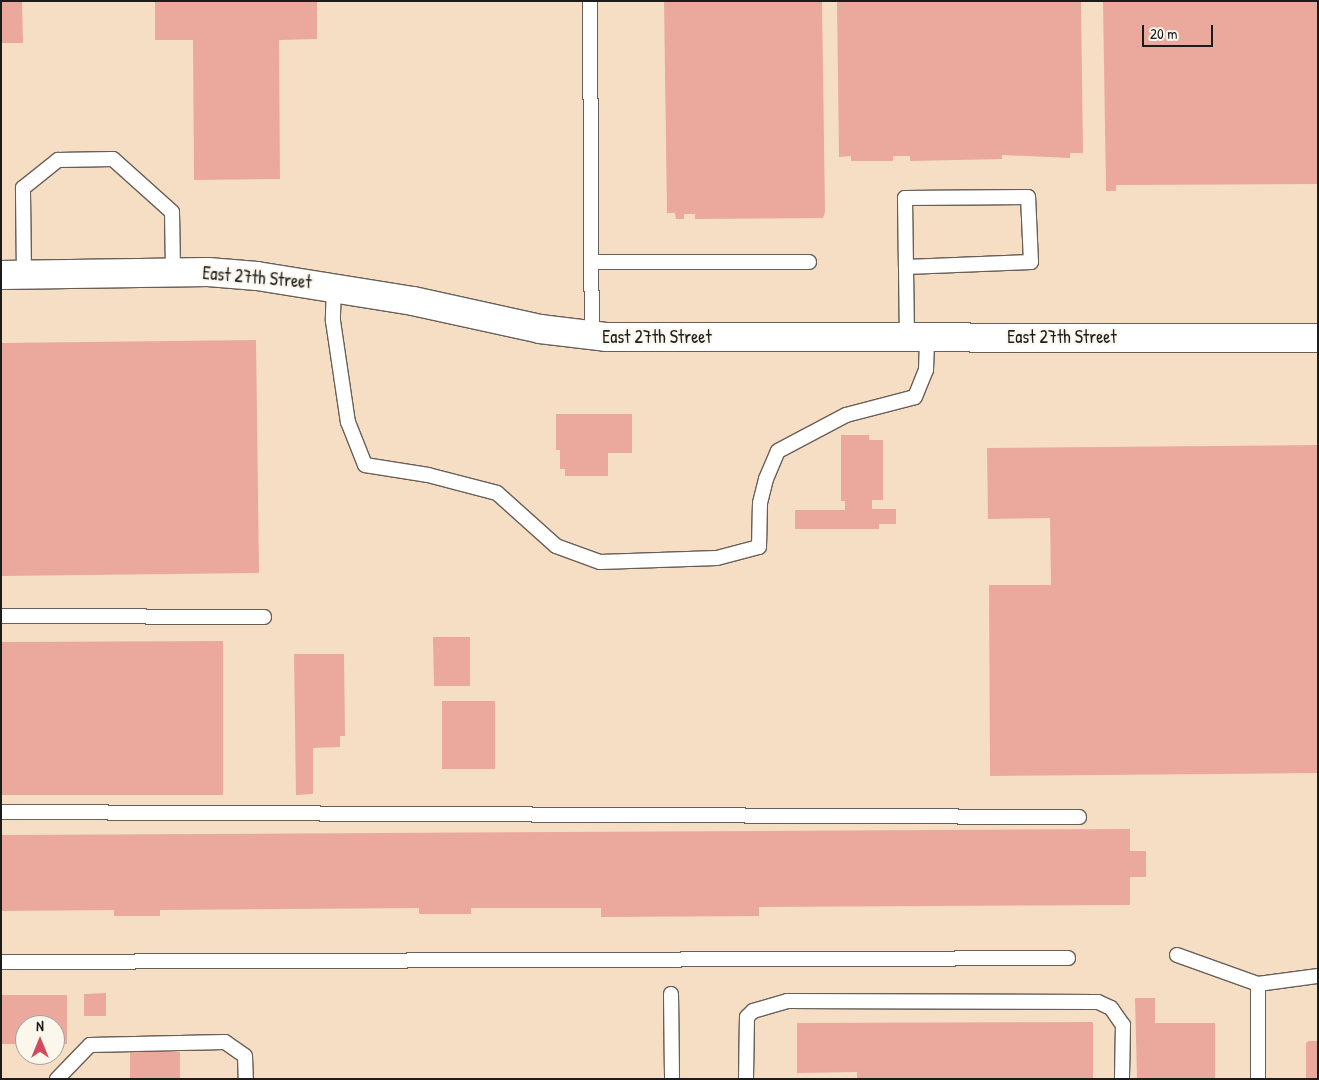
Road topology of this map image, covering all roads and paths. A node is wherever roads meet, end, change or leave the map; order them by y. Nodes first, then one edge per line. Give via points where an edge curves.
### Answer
1 (590, 1) edge
2 (592, 262) junction
3 (809, 262) dead end
4 (906, 267) junction
5 (173, 272) junction
6 (13, 274) edge
7 (334, 286) junction
8 (592, 336) junction
9 (917, 337) junction
10 (1318, 338) edge
11 (1, 616) edge
12 (264, 617) dead end
13 (1, 812) edge
14 (1079, 817) dead end
15 (1177, 955) dead end
16 (1068, 958) dead end
17 (1, 962) edge
18 (1318, 976) edge
19 (1258, 984) junction
20 (671, 994) dead end
21 (57, 1079) edge
22 (246, 1079) edge
23 (672, 1079) edge
24 (746, 1079) edge
25 (1122, 1079) edge
26 (1258, 1079) edge

1 - 2 lane
2 - 3 lane
2 - 8 lane
4 - 4 lane via 905,198 1028,197 1031,262
4 - 9 lane
5 - 6 street, East 27th Street
5 - 6 lane via 172,212 113,159 58,160 23,188
5 - 7 street, East 27th Street via 257,276
7 - 8 street, East 27th Street via 540,329
7 - 9 lane via 333,321 348,422 365,465 428,475 497,492 556,546 600,562 717,558 759,547 760,503 778,451 846,415 915,397 926,370
8 - 9 street, East 27th Street
9 - 10 street, East 27th Street
11 - 12 lane
13 - 14 lane
15 - 19 lane
16 - 17 lane
18 - 19 lane
19 - 26 lane
20 - 23 lane
21 - 22 lane via 90,1045 225,1042 245,1056
24 - 25 lane via 747,1018 753,1011 787,1000 1098,1002 1111,1008 1124,1025

